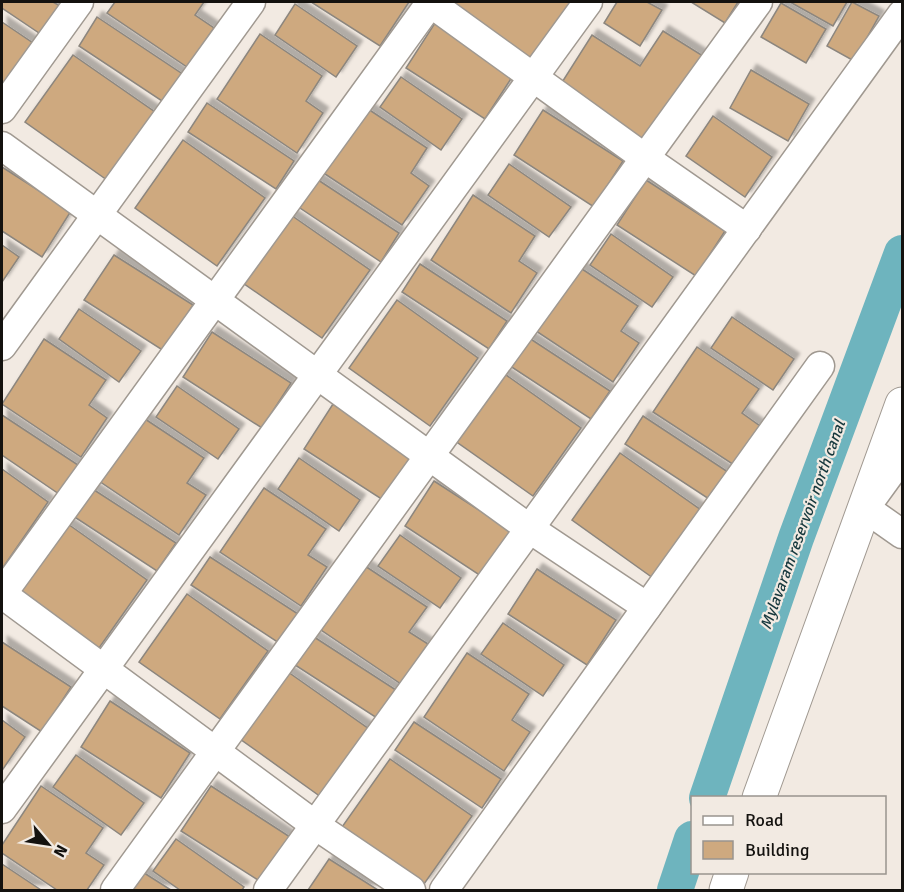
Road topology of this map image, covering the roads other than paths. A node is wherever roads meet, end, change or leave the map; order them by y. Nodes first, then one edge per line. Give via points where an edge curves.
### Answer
1 (80, 2) edge
2 (251, 2) edge
3 (430, 2) edge
4 (588, 2) edge
5 (758, 2) edge
6 (903, 14) edge
7 (534, 78) junction
8 (2, 109) edge
9 (2, 146) edge
10 (645, 158) junction
11 (96, 215) junction
12 (747, 229) junction
13 (214, 300) junction
14 (2, 346) edge
15 (820, 366) dead end
16 (316, 374) junction
17 (903, 404) edge
18 (429, 456) junction
19 (903, 457) edge
20 (865, 508) junction
21 (530, 529) junction
22 (903, 534) edge
23 (2, 594) edge
24 (647, 607) junction
25 (103, 669) junction
26 (215, 751) junction
27 (760, 796) edge
28 (2, 809) edge
29 (315, 825) junction
30 (732, 874) edge
31 (115, 891) edge
32 (268, 891) edge
33 (411, 891) edge
34 (444, 891) edge
35 (726, 891) edge

1 - 8 street
2 - 11 street
3 - 7 street
3 - 13 street
4 - 7 street
5 - 10 street
6 - 12 street
7 - 10 street
7 - 16 street
9 - 11 street
10 - 12 street
10 - 18 street
11 - 13 street
11 - 14 street
12 - 21 street
13 - 16 street
13 - 23 street
15 - 24 street
16 - 18 street
16 - 25 street
17 - 20 street
18 - 21 street
18 - 26 street
19 - 20 street
20 - 22 street
20 - 27 street
21 - 24 street
21 - 29 street
23 - 25 street
24 - 34 street
25 - 26 street
25 - 28 street
26 - 29 street
26 - 31 street
29 - 32 street
29 - 33 street
30 - 35 street

